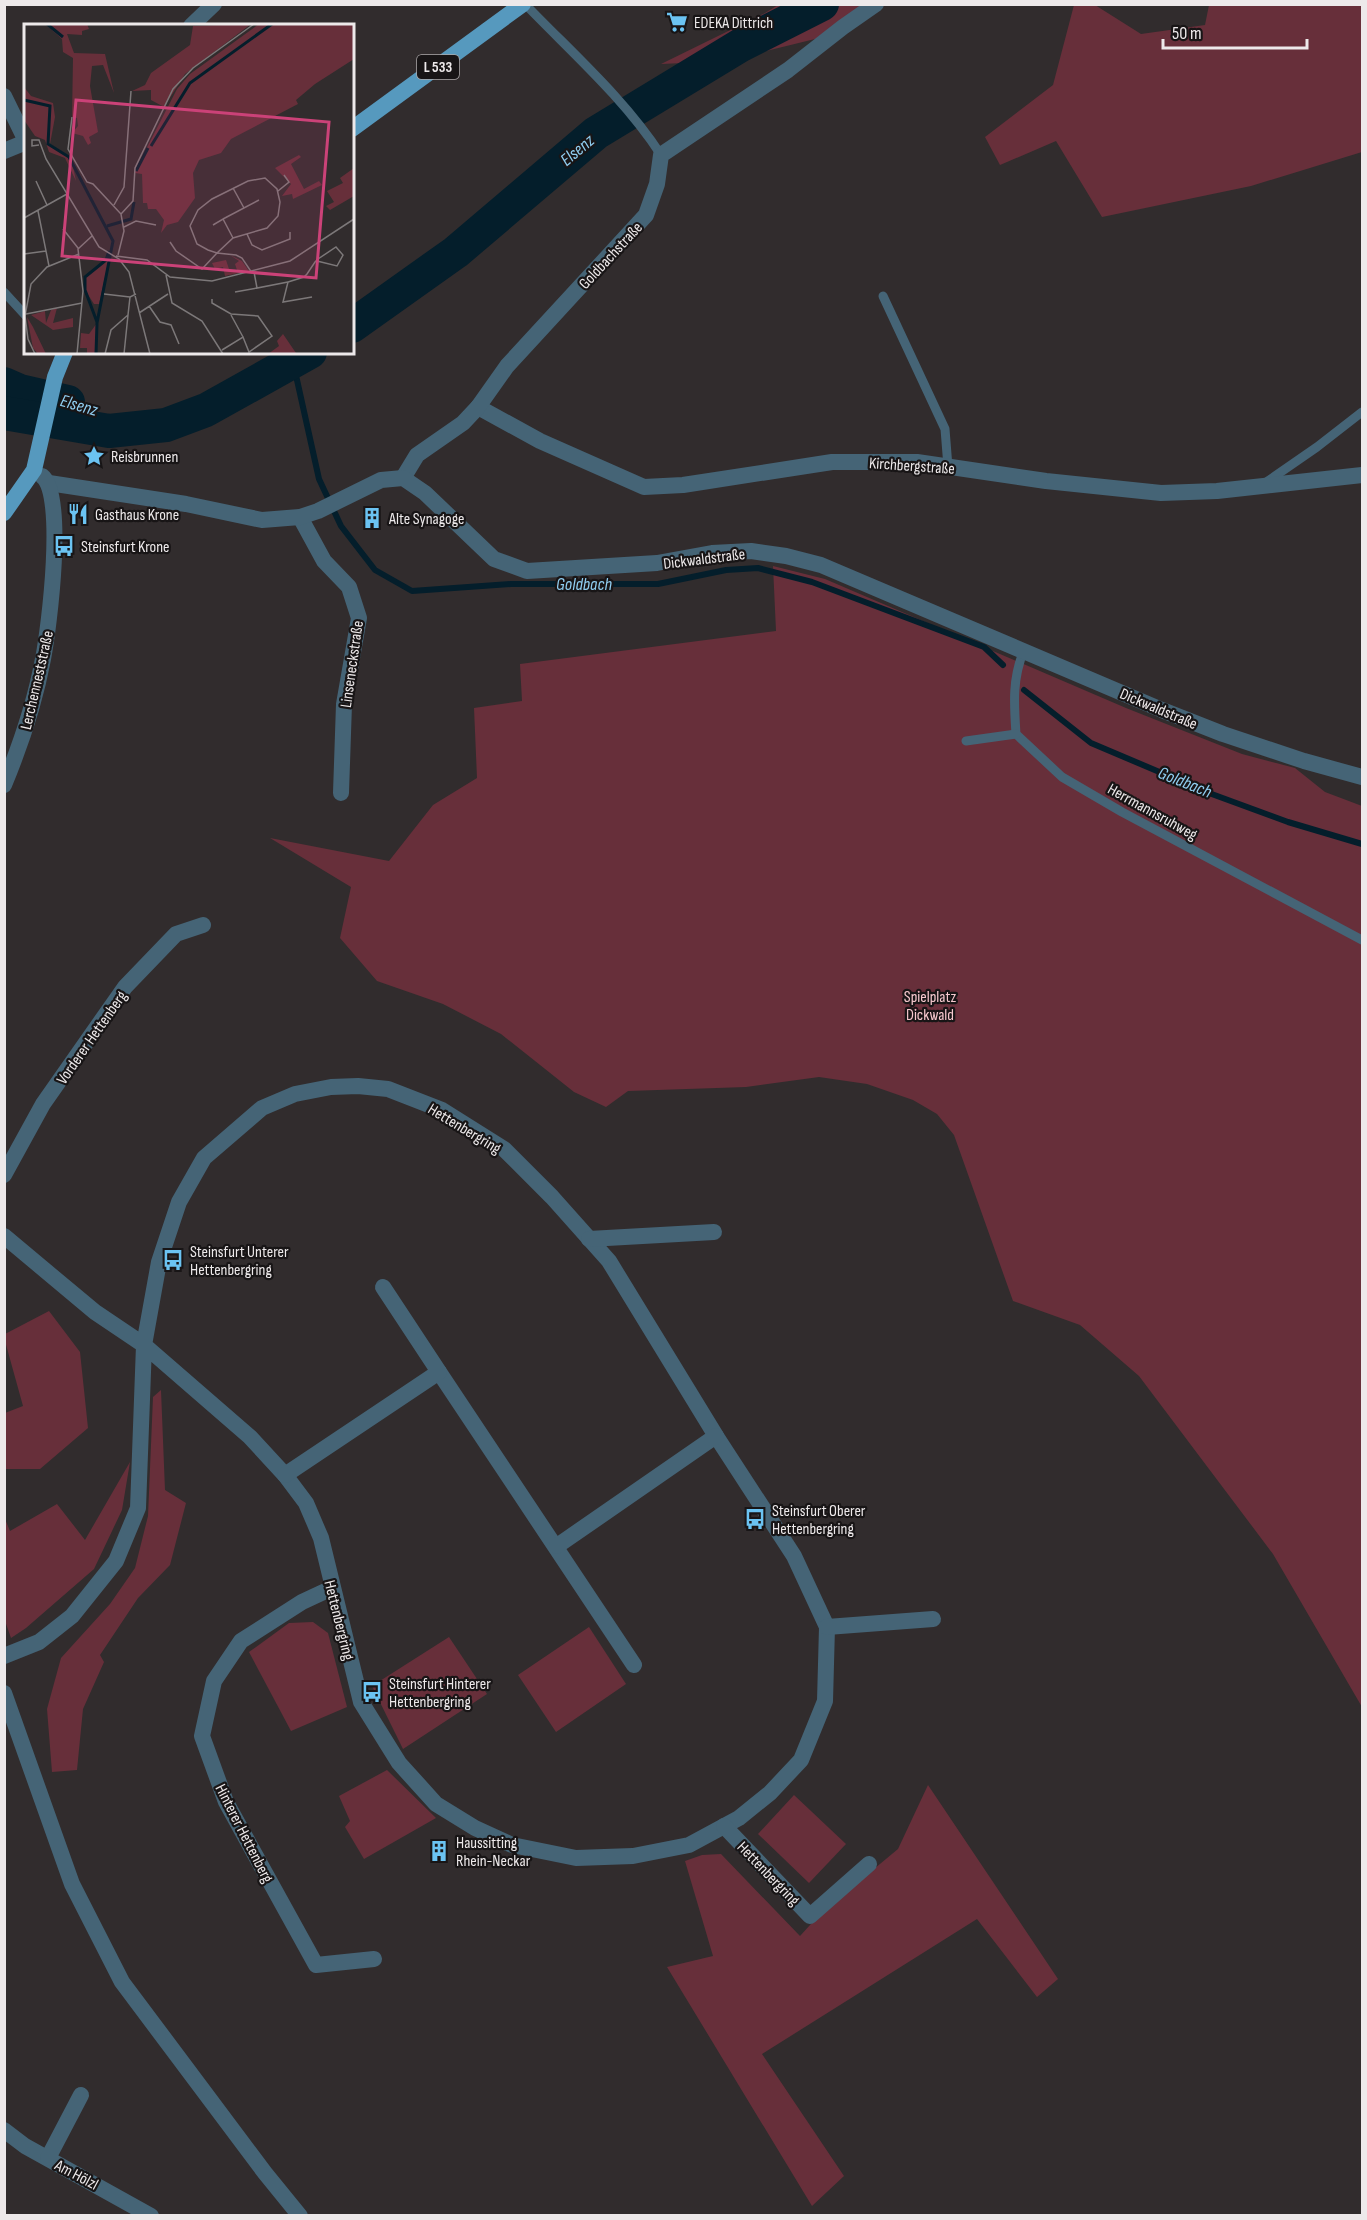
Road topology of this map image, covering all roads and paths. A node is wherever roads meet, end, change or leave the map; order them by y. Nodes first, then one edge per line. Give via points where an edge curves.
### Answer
1 (214, 4) edge
2 (524, 4) edge
3 (876, 4) edge
4 (193, 24) edge
5 (4, 96) edge
6 (354, 128) edge
7 (24, 137) edge
8 (24, 142) edge
9 (4, 151) edge
10 (661, 154) junction
11 (4, 292) edge
12 (883, 296) dead end
13 (24, 314) edge
14 (62, 354) edge
15 (478, 407) junction
16 (1362, 412) edge
17 (948, 467) junction
18 (34, 470) junction
19 (1362, 476) edge
20 (403, 478) junction
21 (49, 483) junction
22 (1263, 484) junction
23 (4, 513) edge
24 (300, 517) junction
25 (1024, 650) junction
26 (1016, 734) junction
27 (966, 741) dead end
28 (1362, 777) edge
29 (4, 785) edge
30 (341, 793) dead end
31 (203, 925) dead end
32 (1362, 940) edge
33 (4, 1174) edge
34 (714, 1232) dead end
35 (4, 1236) edge
36 (589, 1239) junction
37 (383, 1287) dead end
38 (144, 1345) junction
39 (439, 1372) junction
40 (716, 1436) junction
41 (285, 1474) junction
42 (556, 1546) junction
43 (332, 1588) junction
44 (933, 1619) dead end
45 (827, 1627) junction
46 (4, 1656) edge
47 (634, 1665) dead end
48 (4, 1693) edge
49 (724, 1826) junction
50 (869, 1864) dead end
51 (374, 1959) dead end
52 (81, 2095) dead end
53 (4, 2130) edge
54 (48, 2158) junction
55 (151, 2215) edge
56 (300, 2216) edge

1 - 4 street
2 - 6 main road, L 533
2 - 10 lane via 615,98
3 - 10 street via 788,70
5 - 7 street
8 - 9 street
10 - 15 street, Goldbachstraße via 657,184 646,215 507,366
11 - 13 lane
12 - 17 lane via 945,429
14 - 18 main road
15 - 17 street, Kirchbergstraße via 540,441 644,487 683,485 832,462 896,461
15 - 20 street, Goldbachstraße via 463,423 417,455
16 - 22 lane
17 - 22 street, Kirchbergstraße via 1161,493
18 - 21 street
18 - 23 main road
19 - 22 street, Kirchbergstraße
20 - 24 street via 381,480
20 - 25 street, Dickwaldstraße via 425,492 494,559 527,571 657,563 712,553 751,551 786,556 821,565
21 - 24 street via 262,520
21 - 29 street, Lerchenneststraße via 55,512 43,660 23,739
24 - 30 street, Linseneckstraße via 324,561 349,587 359,618 344,704
25 - 26 lane via 1017,668
25 - 28 street, Dickwaldstraße via 1223,734
26 - 27 lane
26 - 32 lane, Herrmannsruhweg via 1062,777
31 - 33 street, Vorderer Hettenberg via 176,934 125,987 43,1104
34 - 36 street
35 - 38 street via 95,1312
36 - 38 street, Hettenbergring via 504,1149 442,1110 388,1089 331,1087 295,1094 262,1108 204,1158 179,1202 159,1262
36 - 40 street, Hettenbergring via 609,1261
37 - 39 street
38 - 41 street, Hettenbergring via 250,1437
38 - 46 street, Hettenbergring via 138,1509 117,1561 72,1616 39,1642
39 - 41 street
39 - 42 street
40 - 42 street
40 - 45 street, Hettenbergring via 794,1556
41 - 43 street, Hettenbergring via 306,1503 321,1538
42 - 47 street
43 - 49 street, Hettenbergring via 361,1702 399,1763 436,1804 475,1828 512,1845 576,1858 633,1856 689,1845
43 - 51 street, Hinterer Hettenberg via 302,1602 241,1641 213,1681 202,1736 226,1802 316,1965
44 - 45 street
45 - 49 street, Hettenbergring via 825,1701 801,1760 770,1793
48 - 56 street via 72,1884 122,1982
49 - 50 street, Hettenbergring via 810,1916
52 - 54 street
53 - 54 street, Am Hölzl
54 - 55 street, Am Hölzl

